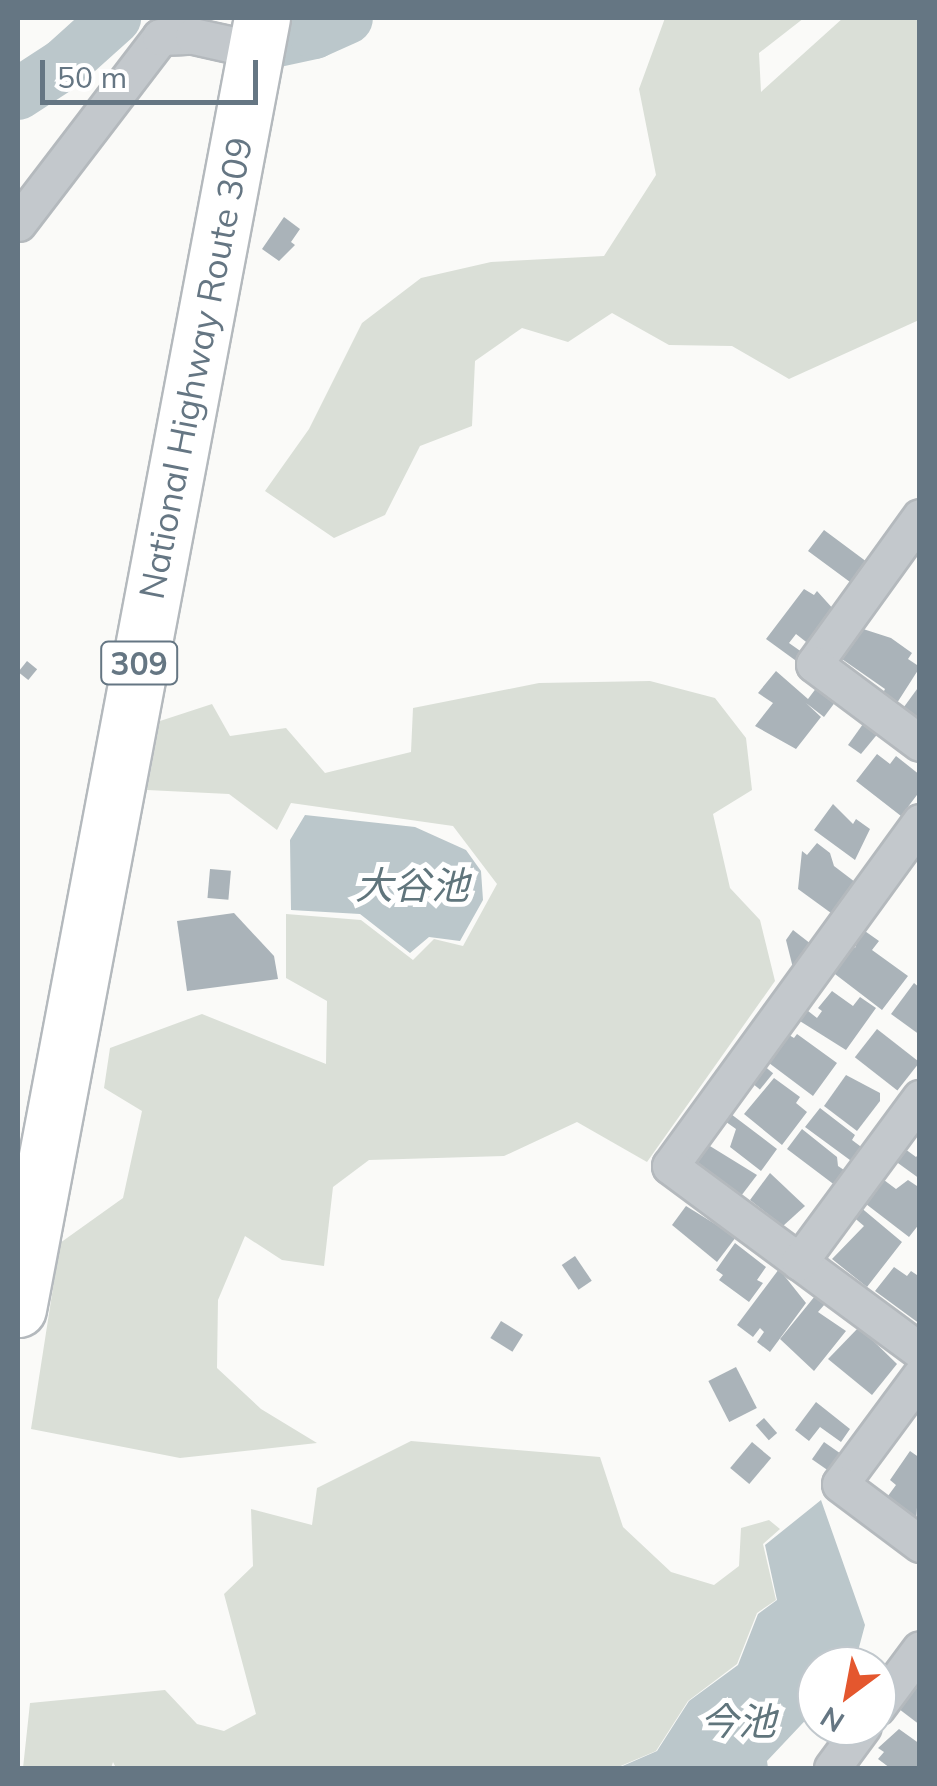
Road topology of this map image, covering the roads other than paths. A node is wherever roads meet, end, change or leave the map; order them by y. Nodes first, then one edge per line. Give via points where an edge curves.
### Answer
1 (240, 32) edge
2 (18, 223) edge
3 (920, 517) edge
4 (920, 742) edge
5 (920, 822) edge
6 (920, 1098) edge
7 (18, 1115) edge
8 (799, 1262) junction
9 (18, 1309) edge
10 (920, 1351) edge
11 (920, 1376) edge
12 (920, 1544) edge
13 (920, 1650) edge
14 (897, 1680) edge
15 (848, 1746) edge
16 (832, 1768) edge

1 - 2 street via 172,35 150,44
1 - 7 highway, National Highway Route 309 / 309
1 - 9 highway, National Highway Route 309 / 309
3 - 4 street via 814,664
5 - 8 street via 670,1166
6 - 8 street
8 - 10 street
11 - 12 street via 840,1484
13 - 14 street
15 - 16 street

